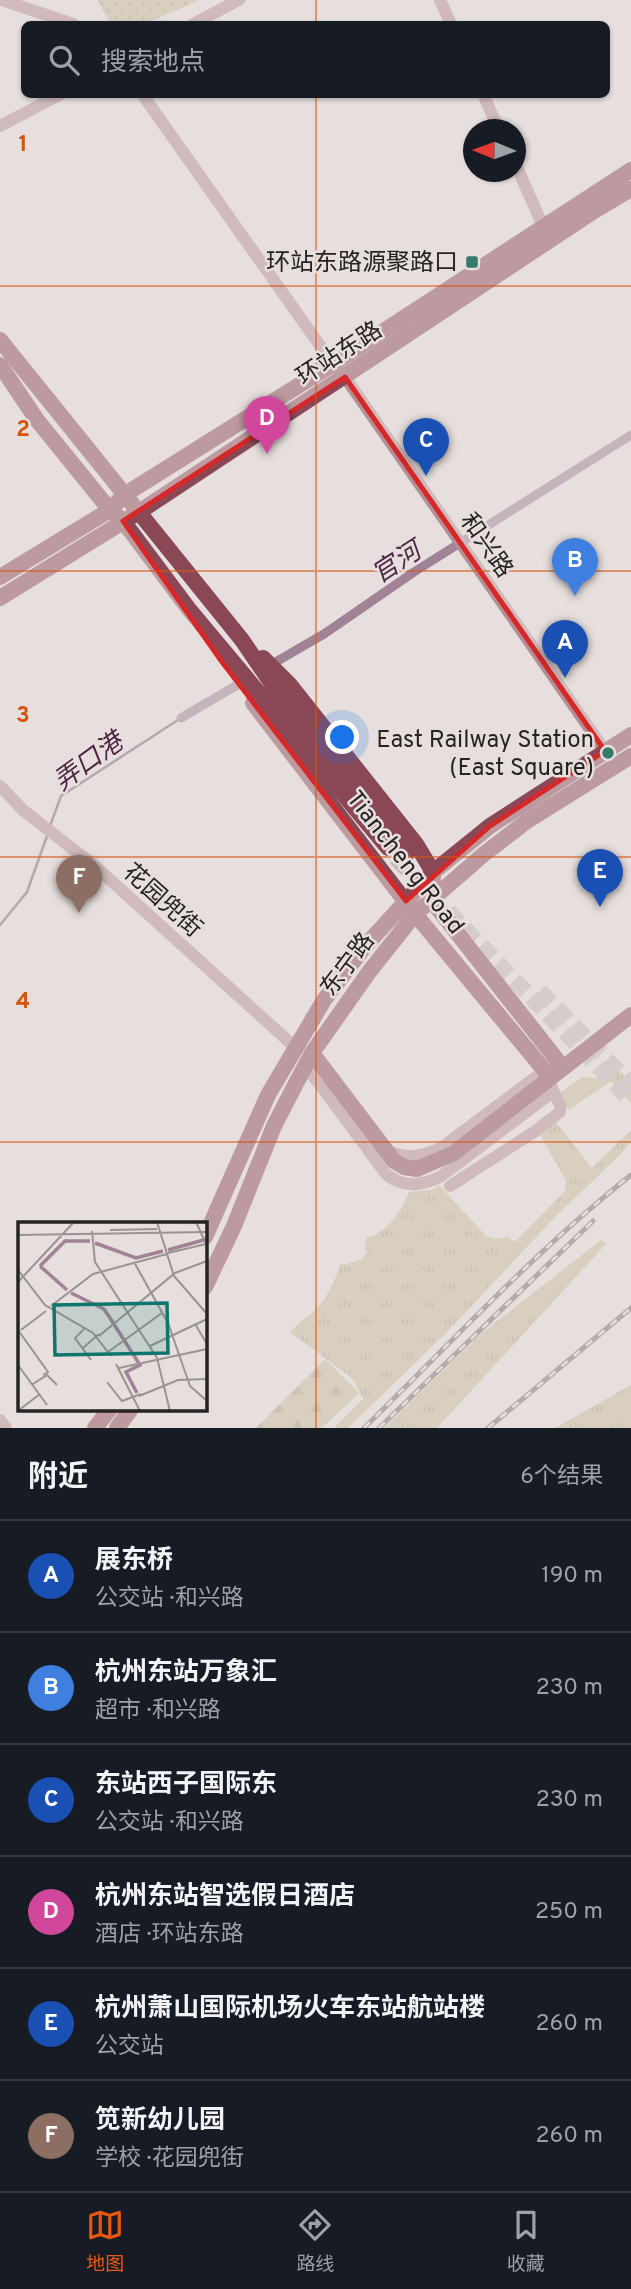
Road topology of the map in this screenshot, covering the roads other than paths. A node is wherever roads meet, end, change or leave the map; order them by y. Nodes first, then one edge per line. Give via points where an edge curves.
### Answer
1 (2, 0) edge
2 (239, 0) edge
3 (440, 0) edge
4 (64, 21) edge
5 (200, 21) edge
6 (450, 21) edge
7 (53, 98) edge
8 (145, 98) edge
9 (485, 98) edge
10 (494, 119) edge
11 (0, 126) edge
12 (631, 170) edge
13 (524, 182) edge
14 (631, 189) edge
15 (543, 226) junction
16 (0, 340) edge
17 (333, 364) junction
18 (0, 365) edge
19 (345, 377) junction
20 (124, 495) junction
21 (110, 510) junction
22 (139, 512) junction
23 (123, 521) junction
24 (0, 577) edge
25 (0, 598) edge
26 (243, 640) junction
27 (266, 688) junction
28 (631, 735) edge
29 (605, 751) junction
30 (631, 756) edge
31 (0, 786) edge
32 (401, 856) tunnel mouth
33 (433, 872) junction
34 (432, 901) junction
35 (410, 908) junction
36 (631, 1015) edge
37 (296, 1048) junction
38 (309, 1059) junction
39 (551, 1066) junction
40 (554, 1092) junction
41 (382, 1147) junction
42 (450, 1186) dead end
43 (206, 1235) edge
44 (206, 1285) edge
45 (109, 1410) edge
46 (130, 1410) edge
47 (0, 1420) edge
48 (6, 1428) edge
49 (94, 1428) edge
50 (117, 1428) edge

1 - 4 street
2 - 5 street
3 - 6 street
7 - 11 street
8 - 17 street, 和兴路
9 - 10 street
12 - 15 main road, 环站东路
13 - 15 street
14 - 19 main road, 环站东路
15 - 17 main road, 环站东路
16 - 20 main road, Tiancheng Road
17 - 19 street, 和兴路
17 - 20 main road, 环站东路
18 - 21 main road, Tiancheng Road via 37,420
19 - 22 main road, 环站东路
19 - 29 street, 和兴路
20 - 21 main road, 环站东路
20 - 22 main road, Tiancheng Road
21 - 23 main road, Tiancheng Road
21 - 24 main road, 环站东路
22 - 23 main road, 环站东路
22 - 26 main road, Tiancheng Road
23 - 25 main road, 环站东路
23 - 27 main road, Tiancheng Road via 232,668
26 - 27 main road, Tiancheng Road
26 - 27 main road, Tiancheng Road via 269,664
27 - 32 main road, Tiancheng Road
27 - 33 main road, Tiancheng Road via 415,844
27 - 35 main road, Tiancheng Road
28 - 29 main road, 东宁路
29 - 33 main road, 东宁路 via 490,826
30 - 34 main road, 东宁路 via 527,821
31 - 37 street, 花园兜街
33 - 34 main road, Tiancheng Road
33 - 35 main road, 东宁路
34 - 35 main road, 东宁路
34 - 39 main road, Tiancheng Road
35 - 37 main road, 东宁路 via 366,945 324,1000
35 - 38 main road, 东宁路
35 - 39 main road, Tiancheng Road
36 - 41 main road via 454,1153 417,1169 394,1161
37 - 43 main road, 东宁路 via 243,1146
38 - 40 street via 386,1174 409,1185 424,1184 446,1173
38 - 41 main road via 353,1104
38 - 44 main road, 东宁路 via 274,1126
39 - 40 street
39 - 41 street via 441,1148 426,1155 400,1157
40 - 42 street via 560,1112
45 - 49 main road
46 - 50 main road
47 - 48 street

